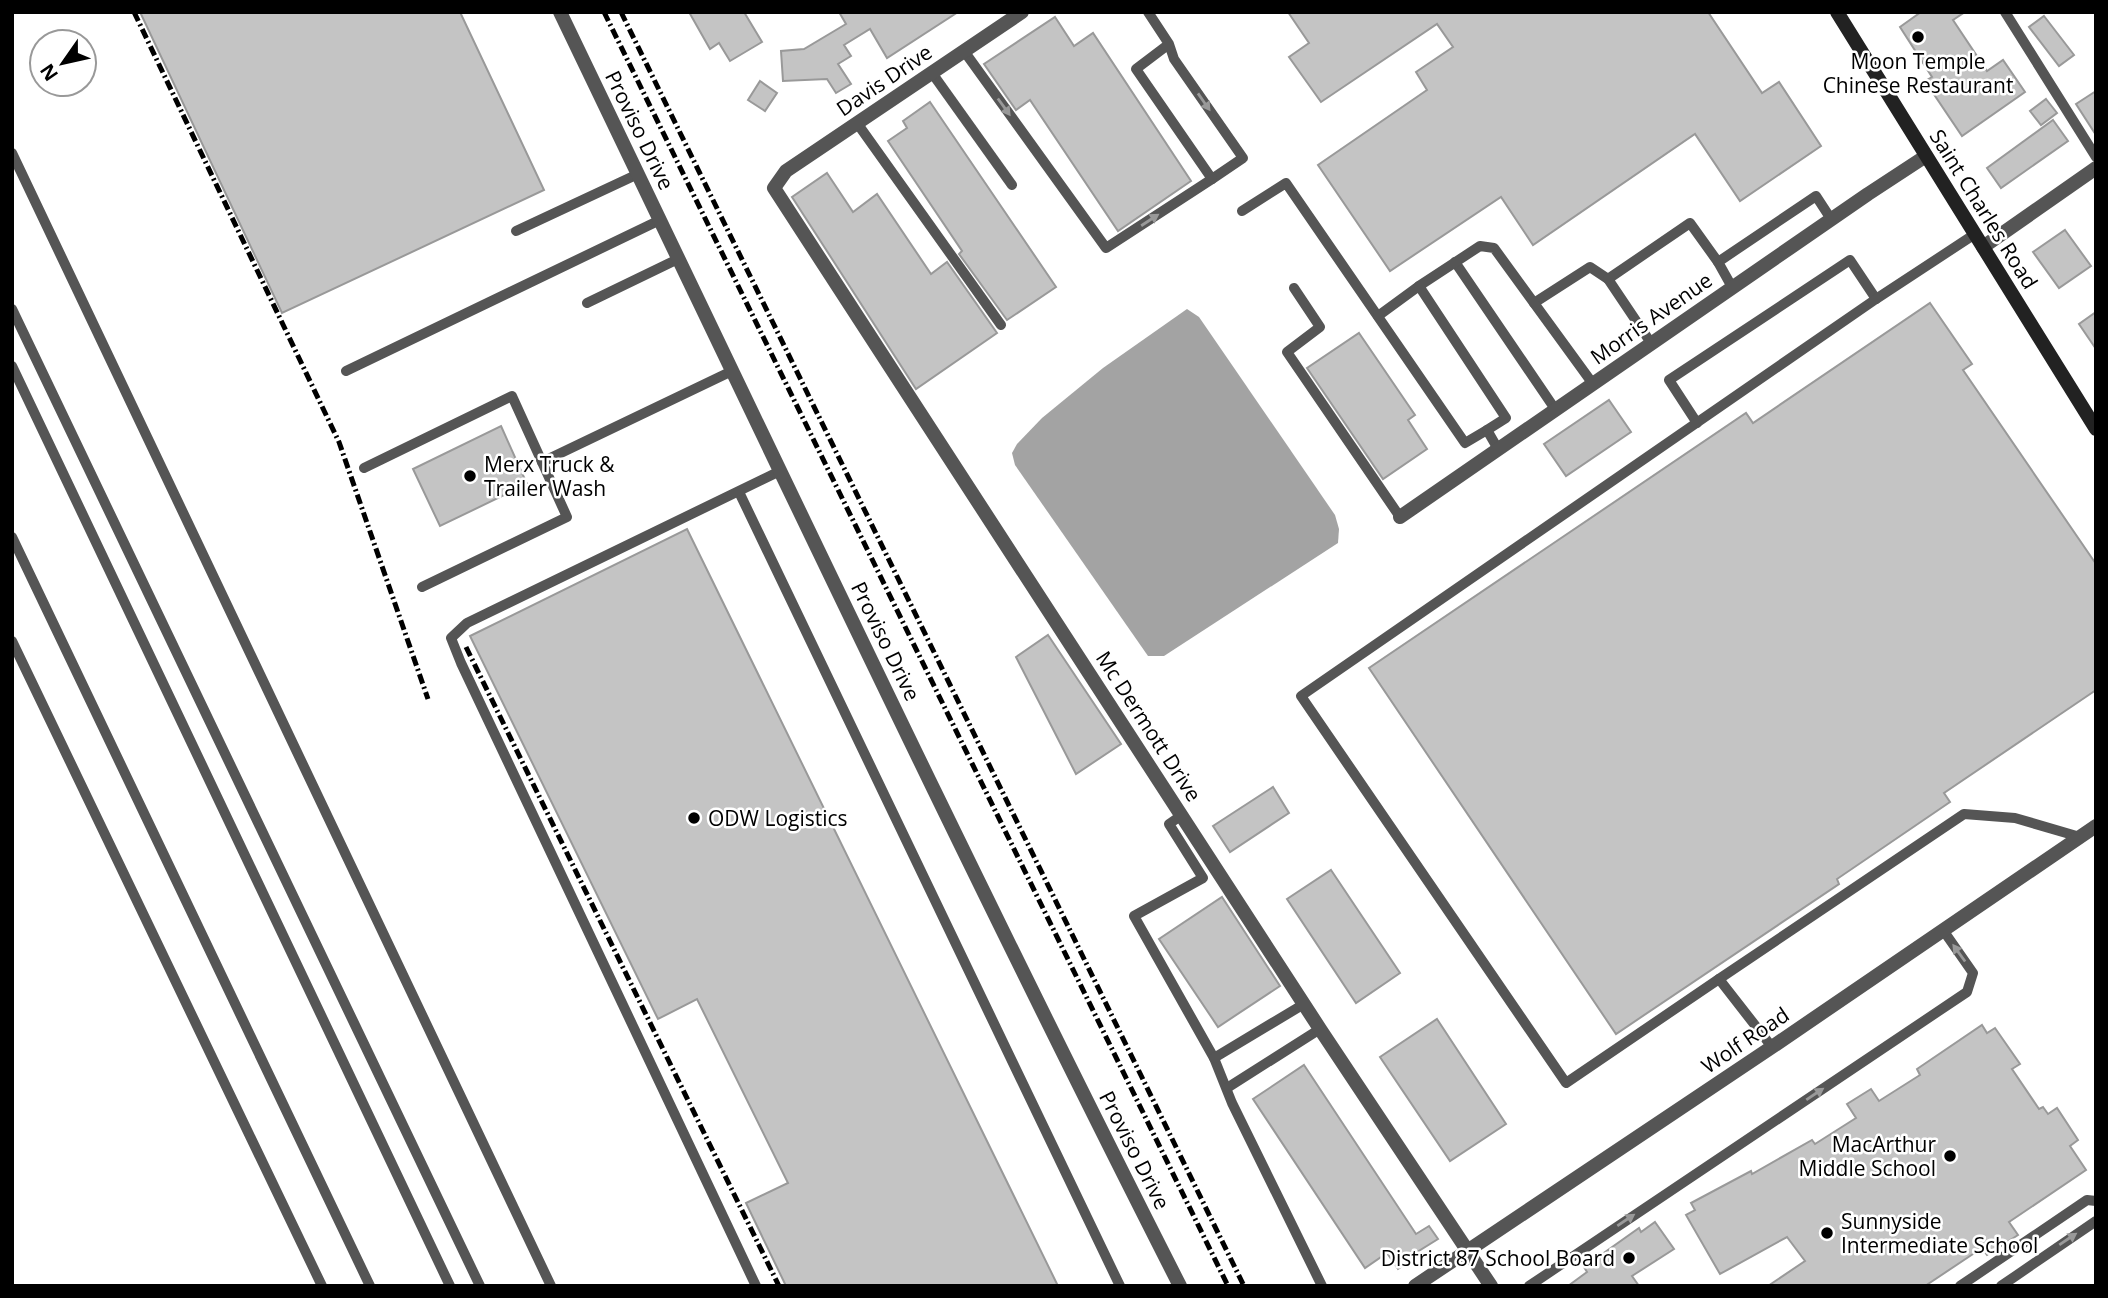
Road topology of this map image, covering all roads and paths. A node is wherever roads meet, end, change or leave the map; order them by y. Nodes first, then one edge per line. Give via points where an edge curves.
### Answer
1 (561, 12) edge
2 (1022, 12) edge
3 (1148, 12) edge
4 (2005, 12) edge
5 (1842, 14) edge
6 (1169, 44) junction
7 (964, 51) junction
8 (932, 73) junction
9 (857, 123) junction
10 (12, 153) edge
11 (1926, 156) junction
12 (2096, 157) edge
13 (2096, 168) edge
14 (638, 174) junction
15 (1212, 179) junction
16 (1012, 186) dead end
17 (774, 188) joint
18 (1242, 211) dead end
19 (1831, 219) junction
20 (660, 220) junction
21 (516, 230) dead end
22 (1979, 241) junction
23 (678, 259) junction
24 (1455, 262) junction
25 (1718, 262) junction
26 (1608, 279) junction
27 (1419, 286) junction
28 (1732, 287) junction
29 (1294, 288) dead end
30 (1876, 299) junction
31 (587, 303) dead end
32 (1534, 303) junction
33 (12, 309) edge
34 (1378, 316) junction
35 (1001, 325) dead end
36 (1651, 343) junction
37 (12, 366) edge
38 (346, 371) dead end
39 (732, 371) junction
40 (1593, 384) junction
41 (1555, 409) junction
42 (1697, 422) junction
43 (2096, 429) edge
44 (1486, 430) junction
45 (1498, 449) junction
46 (542, 462) junction
47 (364, 468) dead end
48 (780, 471) junction
49 (739, 492) junction
50 (1400, 517) joint
51 (12, 537) edge
52 (422, 587) dead end
53 (12, 641) edge
54 (1182, 815) junction
55 (2096, 826) edge
56 (2080, 837) junction
57 (1943, 930) junction
58 (1719, 979) junction
59 (1304, 1004) junction
60 (1320, 1029) junction
61 (1772, 1047) junction
62 (1214, 1058) junction
63 (1227, 1088) junction
64 (2096, 1201) edge
65 (2096, 1220) edge
66 (1468, 1251) junction
67 (322, 1286) edge
68 (370, 1286) edge
69 (450, 1286) edge
70 (480, 1286) edge
71 (551, 1286) edge
72 (756, 1286) edge
73 (1120, 1286) edge
74 (1180, 1286) edge
75 (1322, 1286) edge
76 (1415, 1286) edge
77 (1491, 1286) edge
78 (1529, 1286) edge
79 (1960, 1286) edge
80 (2001, 1286) edge

1 - 14 street, Proviso Drive
2 - 7 street, Davis Drive
3 - 6 lane
4 - 12 lane
5 - 11 main road, Saint Charles Road
6 -> 15 lane via 1174,59 1243,159
6 - 15 lane via 1136,69
7 - 8 street, Davis Drive
7 -> 15 lane via 1106,248
8 - 9 street, Davis Drive
8 - 16 lane
9 - 17 street, Davis Drive via 786,172
9 - 35 lane
10 - 71 lane
11 - 19 street, Morris Avenue
11 - 22 main road, Saint Charles Road
13 - 22 street
14 - 20 street, Proviso Drive
14 - 21 lane
17 - 54 street, Mc Dermott Drive
18 - 34 lane via 1286,183
19 - 25 lane via 1816,196
19 - 28 street, Morris Avenue
20 - 23 street, Proviso Drive
20 - 38 lane
22 - 30 lane
22 - 43 main road, Saint Charles Road
23 - 31 lane
23 - 39 street, Proviso Drive
24 - 27 lane
24 - 32 lane via 1480,246 1494,248
24 - 41 lane
25 - 26 lane via 1690,223
25 - 28 lane
26 - 32 lane via 1590,267
26 - 36 lane
27 - 34 lane
27 - 44 lane via 1506,418
28 - 36 street, Morris Avenue
29 - 50 lane via 1320,327 1287,352
30 - 42 lane
30 - 42 lane via 1850,260 1670,380
32 - 40 lane
33 - 70 lane
34 - 44 lane via 1465,443
36 - 40 street, Morris Avenue
37 - 69 lane
39 - 46 lane
39 - 48 street, Proviso Drive
40 - 41 street, Morris Avenue
41 - 45 street, Morris Avenue
42 - 58 lane via 1301,696 1566,1083
44 - 45 lane
45 - 50 street, Morris Avenue
46 - 47 lane via 512,396
46 - 52 lane via 567,517
48 - 49 lane
48 - 74 street, Proviso Drive
49 - 72 lane via 467,623 452,638
49 - 73 lane
51 - 68 lane
53 - 67 lane
54 - 59 street, Mc Dermott Drive
54 - 62 lane via 1169,824 1203,878 1134,916
55 - 56 street, Wolf Road
56 - 57 street, Wolf Road
56 - 58 lane via 2015,818 1964,814
57 - 61 street, Wolf Road
78 -> 57 lane via 1967,992 1973,973
58 - 61 lane
59 - 60 street, Mc Dermott Drive
59 - 62 lane
60 - 63 lane
60 - 66 street, Mc Dermott Drive
61 - 66 street, Wolf Road
62 - 63 lane
63 - 75 lane
64 - 79 lane via 2087,1200
80 -> 65 lane
66 - 76 street, Wolf Road
66 - 77 street, Mc Dermott Drive

